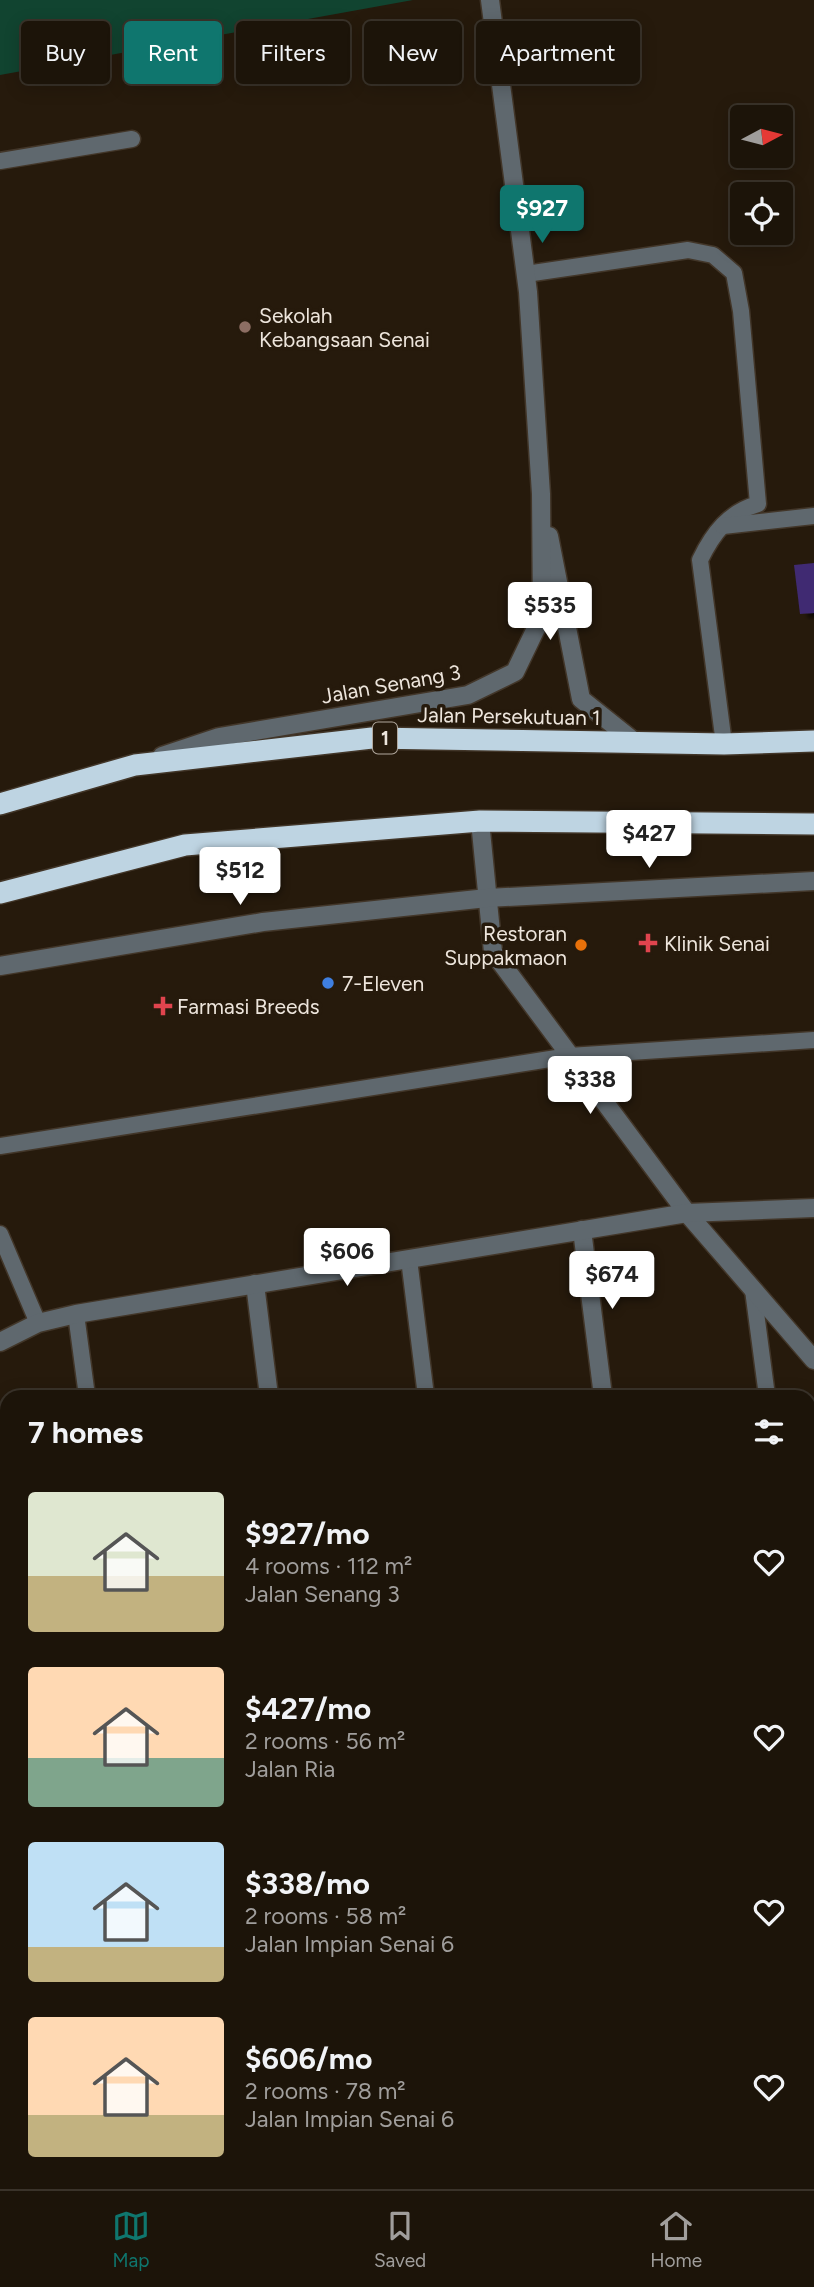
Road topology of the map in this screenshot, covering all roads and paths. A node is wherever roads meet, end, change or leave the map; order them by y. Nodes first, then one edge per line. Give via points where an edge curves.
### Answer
1 (490, 0) edge
2 (132, 139) dead end
3 (0, 161) edge
4 (526, 274) junction
5 (541, 495) junction
6 (814, 516) edge
7 (723, 526) junction
8 (814, 741) edge
9 (636, 743) junction
10 (724, 744) junction
11 (135, 765) junction
12 (0, 804) edge
13 (480, 821) junction
14 (814, 824) edge
15 (814, 881) edge
16 (0, 893) edge
17 (487, 898) junction
18 (0, 966) edge
19 (814, 1041) edge
20 (569, 1056) junction
21 (0, 1146) edge
22 (814, 1208) edge
23 (687, 1213) junction
24 (582, 1230) junction
25 (0, 1234) edge
26 (409, 1259) junction
27 (255, 1284) junction
28 (753, 1290) junction
29 (76, 1314) junction
30 (38, 1323) junction
31 (0, 1342) edge
32 (814, 1360) edge
33 (86, 1390) edge
34 (268, 1390) edge
35 (425, 1390) edge
36 (602, 1390) edge
37 (766, 1390) edge

1 - 4 street, Jalan Senang 3
2 - 3 lane
4 - 5 street, Jalan Senang 3
4 - 7 lane via 688,250 713,255 734,273 758,504 739,509
5 - 9 street, Jalan Senang 3 via 582,699
5 - 11 street, Jalan Senang 3 via 542,616 515,672 468,695 219,737
6 - 7 lane
7 - 10 lane via 700,559
8 - 10 highway, Jalan Persekutuan 1 / 1
9 - 10 highway, Jalan Persekutuan 1 / 1
9 - 11 highway, Jalan Persekutuan 1 / 1 via 372,738
11 - 12 highway, Jalan Persekutuan 1 / 1
13 - 14 highway
13 - 16 highway via 185,845
13 - 17 street
15 - 17 street
17 - 18 street via 264,922
17 - 20 street via 493,952
19 - 20 lane
20 - 21 lane
20 - 23 street
22 - 23 street
23 - 24 street
23 - 28 street
24 - 26 street
24 - 36 street
25 - 30 lane
26 - 27 street
26 - 35 lane
27 - 29 street
27 - 34 street
28 - 32 street
28 - 37 lane
29 - 30 street
29 - 33 lane
30 - 31 street

